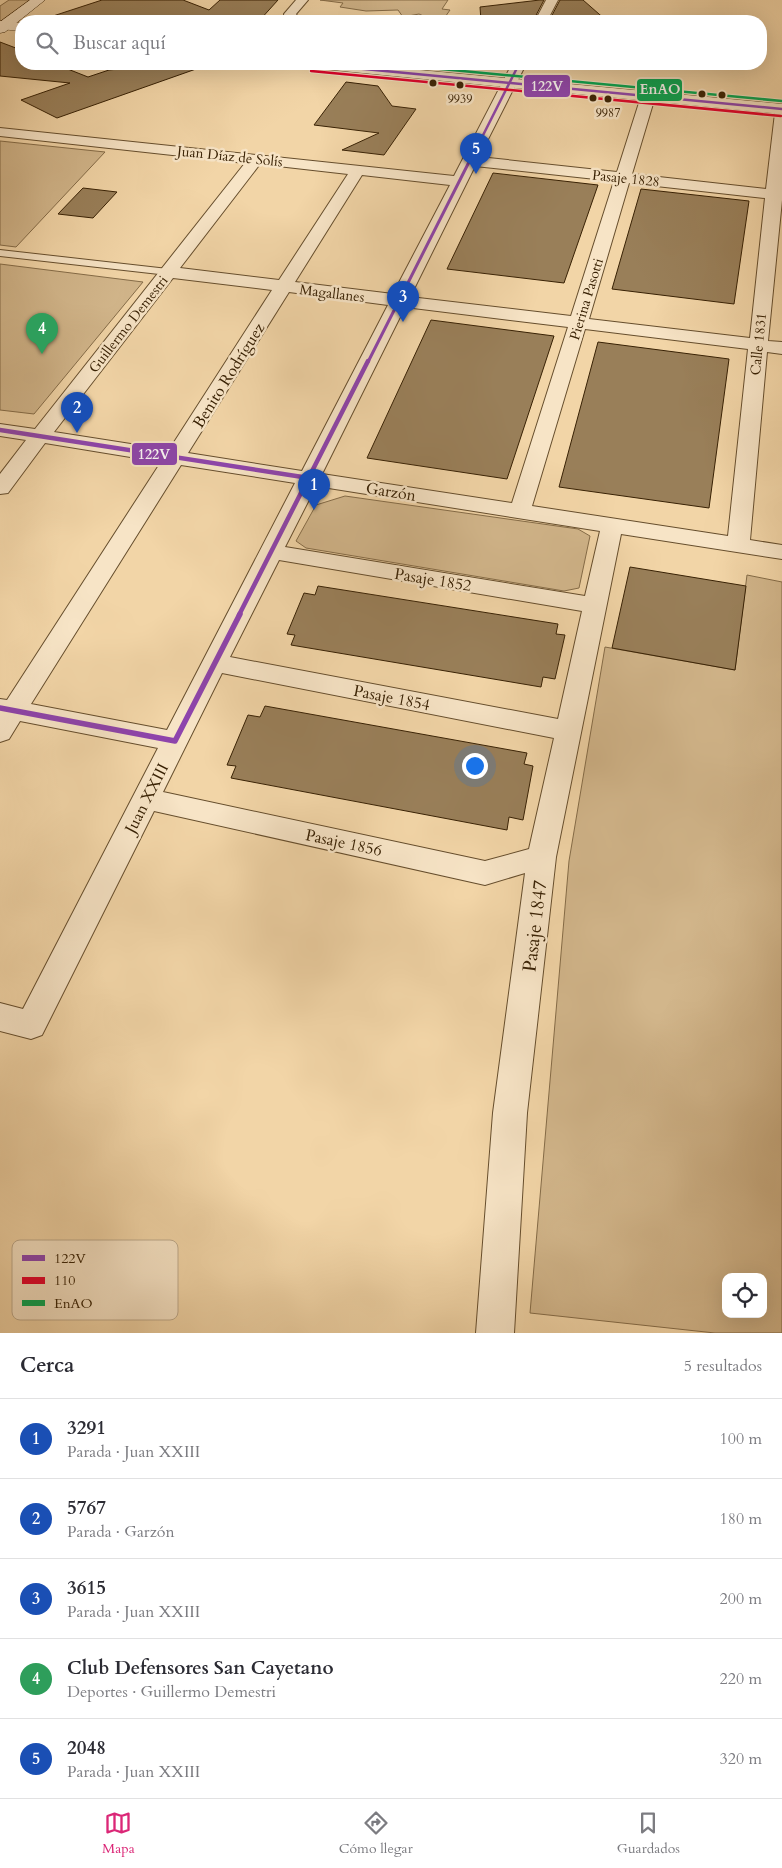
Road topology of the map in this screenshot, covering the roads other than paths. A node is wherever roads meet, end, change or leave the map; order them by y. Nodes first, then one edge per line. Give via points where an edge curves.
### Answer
1 (38, 0) edge
2 (302, 0) edge
3 (552, 0) edge
4 (18, 15) edge
5 (290, 15) edge
6 (544, 15) edge
7 (15, 17) edge
8 (15, 27) edge
9 (1, 28) edge
10 (15, 34) edge
11 (433, 70) edge
12 (470, 70) edge
13 (514, 74) edge
14 (649, 92) junction
15 (782, 99) edge
16 (782, 109) edge
17 (782, 113) edge
18 (0, 132) edge
19 (256, 159) junction
20 (470, 161) junction
21 (358, 170) junction
22 (623, 178) junction
23 (460, 181) junction
24 (778, 195) edge
25 (0, 252) edge
26 (168, 272) junction
27 (284, 287) junction
28 (399, 301) junction
29 (578, 323) junction
30 (758, 345) junction
31 (782, 348) edge
32 (0, 430) edge
33 (41, 436) junction
34 (176, 457) junction
35 (308, 478) junction
36 (0, 488) edge
37 (520, 511) junction
38 (612, 525) junction
39 (738, 545) junction
40 (271, 552) junction
41 (782, 552) edge
42 (595, 605) junction
43 (215, 663) junction
44 (7, 709) edge
45 (569, 731) junction
46 (0, 732) edge
47 (175, 741) junction
48 (146, 799) junction
49 (542, 857) junction
50 (0, 1017) edge
51 (495, 1333) edge

1 - 4 street
2 - 5 street
3 - 6 street
7 - 9 street
8 - 9 street
9 - 10 street
11 - 13 street
12 - 13 street
13 - 14 street
13 - 20 street, Juan XXIII
14 - 15 street
14 - 16 street
14 - 22 street, Pierina Pasotti
17 - 24 street, Calle 1831
18 - 19 street, Juan Díaz de Solís
19 - 21 street, Juan Díaz de Solís
19 - 26 street, Guillermo Demestri
20 - 22 street, Pasaje 1828
20 - 23 street, Juan XXIII
21 - 23 street, Juan Díaz de Solís
21 - 27 street, Benito Rodríguez
22 - 24 street, Pasaje 1828
22 - 29 street, Pierina Pasotti
23 - 28 street, Juan XXIII
24 - 30 street, Calle 1831
25 - 26 lane, Magallanes
26 - 27 street, Magallanes
26 - 33 street, Guillermo Demestri
27 - 28 street, Magallanes
27 - 34 street, Benito Rodríguez
28 - 29 street, Magallanes
28 - 35 street, Juan XXIII
29 - 30 street, Magallanes
29 - 37 street, Pierina Pasotti
30 - 31 street, Magallanes
30 - 39 street, Calle 1831
32 - 33 street, Garzón
33 - 34 street, Garzón
33 - 36 street, Guillermo Demestri
34 - 35 street, Garzón
34 - 44 street, Benito Rodríguez
35 - 37 street, Garzón
35 - 40 street, Juan XXIII
37 - 38 street, Garzón
38 - 39 street, Garzón
38 - 42 street, Pasaje 1847
39 - 41 street, Garzón
40 - 42 street, Pasaje 1852
40 - 43 street, Juan XXIII
42 - 45 street, Pasaje 1847
43 - 45 street, Pasaje 1854
43 - 47 street, Juan XXIII
44 - 46 street, Benito Rodríguez
44 - 47 street
45 - 49 street, Pasaje 1847
47 - 48 street, Juan XXIII
48 - 49 street, Pasaje 1856 via 485,873
48 - 50 street, Juan XXIII via 31,1025
49 - 51 street, Pasaje 1847 via 510,1113

